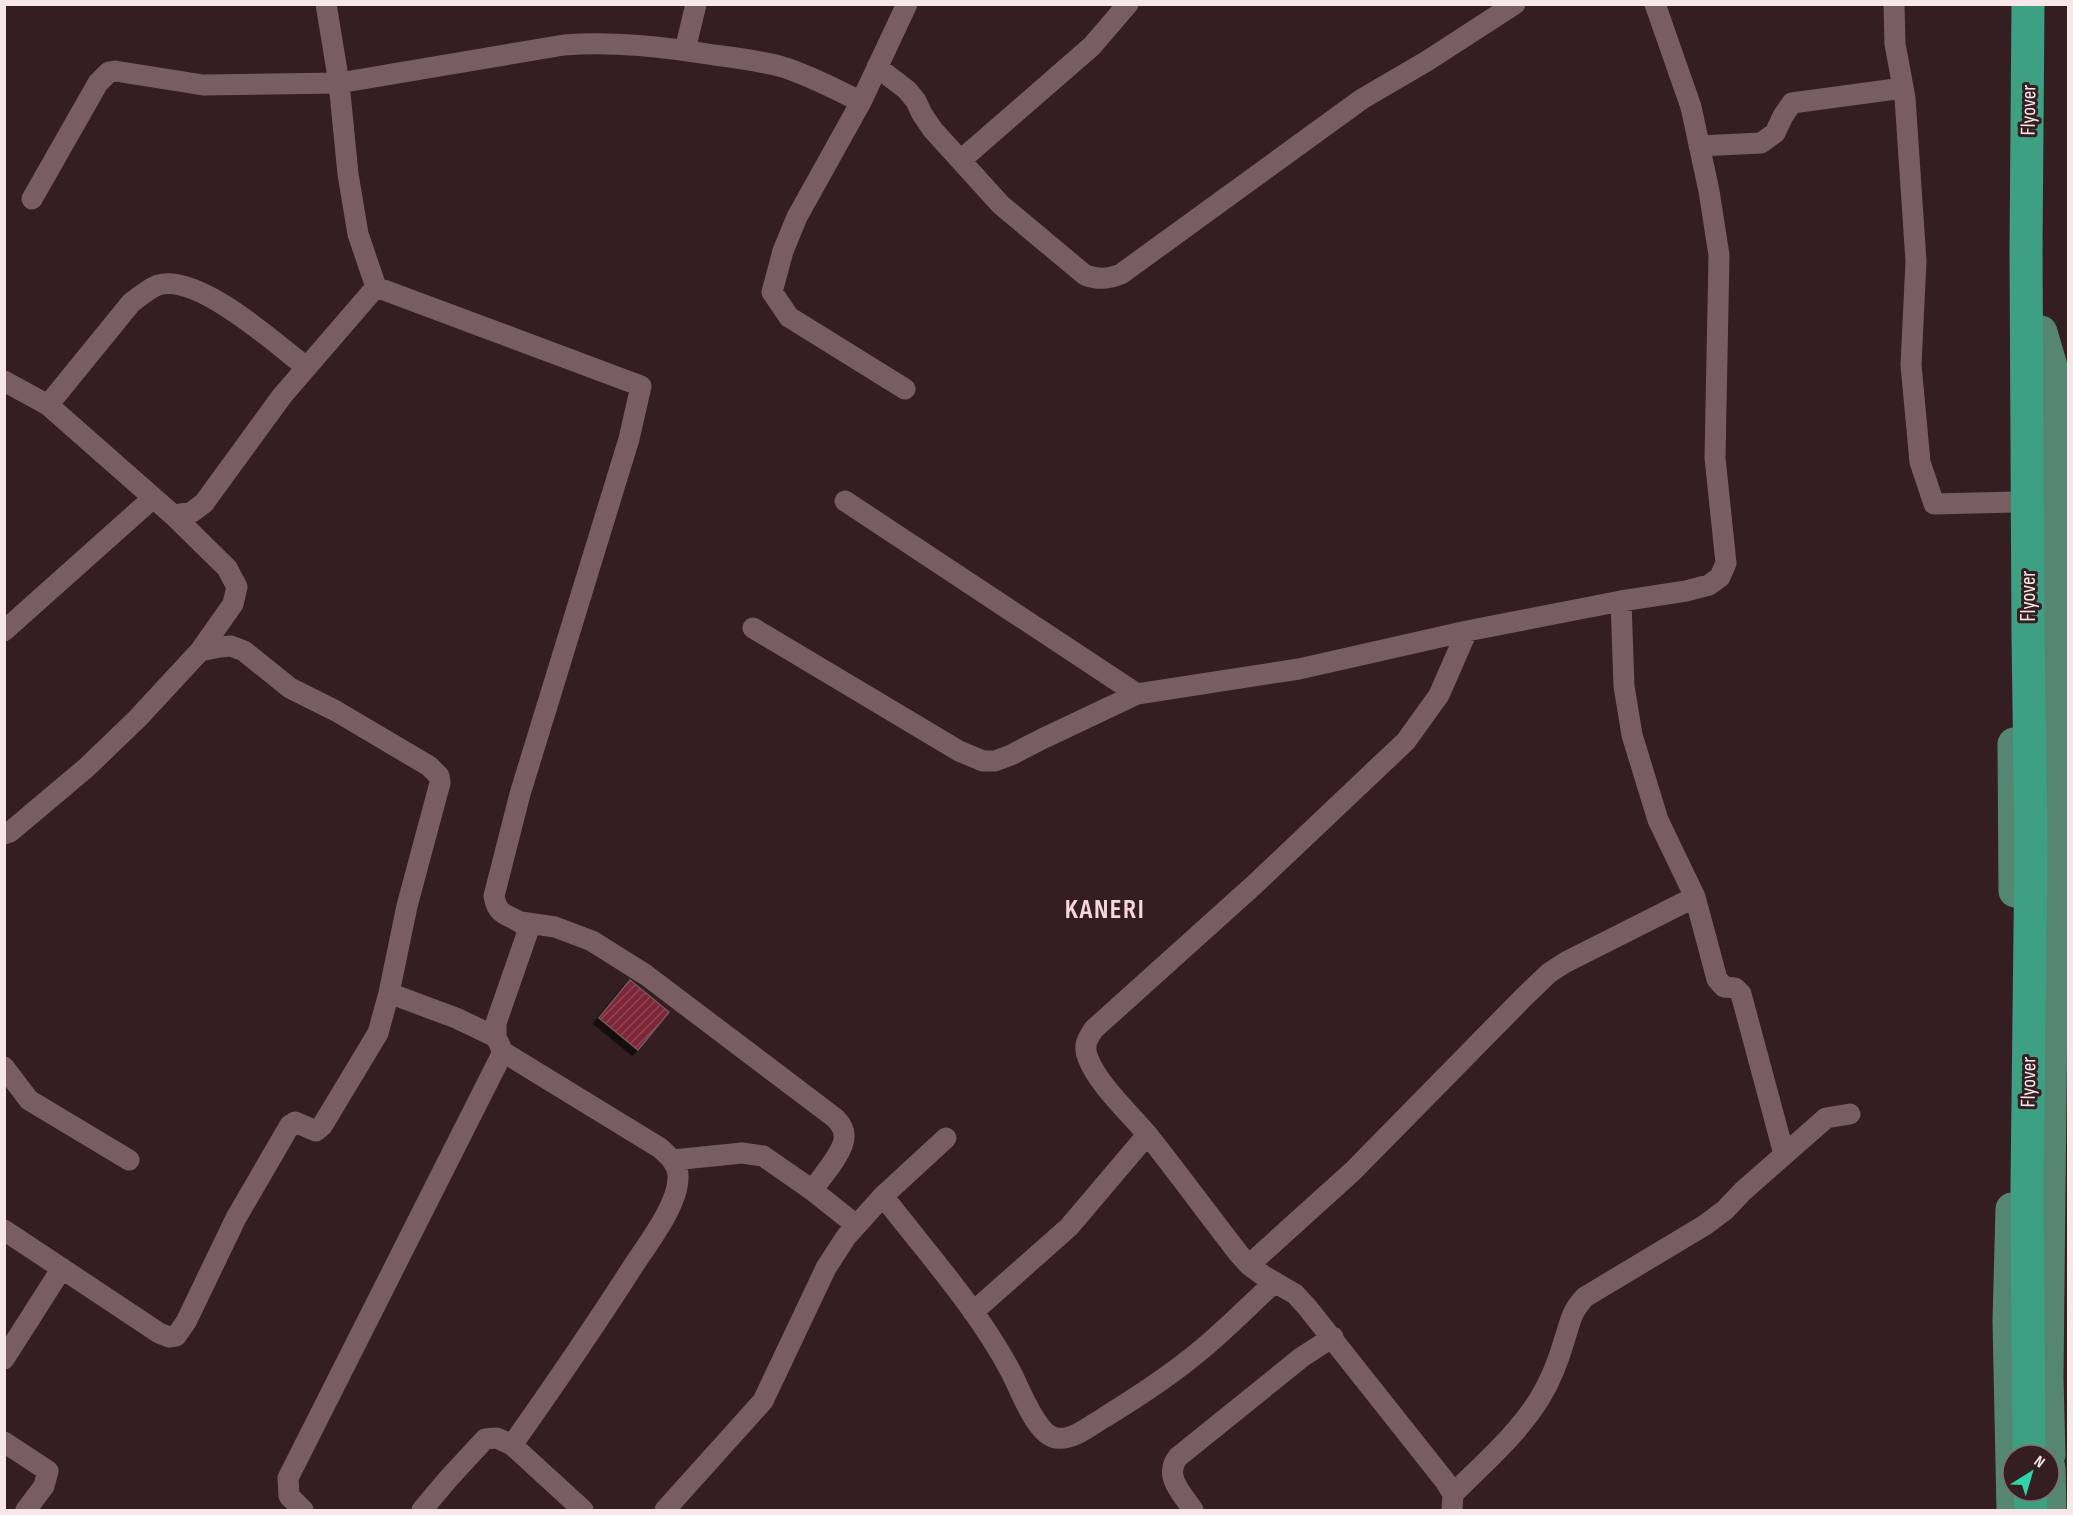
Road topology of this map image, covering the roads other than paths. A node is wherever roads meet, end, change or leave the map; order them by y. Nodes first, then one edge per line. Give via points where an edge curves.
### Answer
1 (326, 4) edge
2 (696, 4) edge
3 (907, 4) edge
4 (1128, 4) edge
5 (1515, 4) edge
6 (1655, 4) edge
7 (1894, 4) edge
8 (2013, 4) edge
9 (2028, 4) edge
10 (2042, 4) edge
11 (685, 51) junction
12 (877, 67) junction
13 (339, 83) junction
14 (1903, 88) junction
15 (861, 102) junction
16 (1699, 146) junction
17 (961, 160) junction
18 (32, 199) dead end
19 (376, 287) junction
20 (2041, 332) junction
21 (306, 367) junction
22 (4, 381) edge
23 (905, 389) dead end
24 (48, 405) junction
25 (153, 498) junction
26 (845, 501) dead end
27 (2015, 502) junction
28 (172, 515) junction
29 (1621, 601) junction
30 (753, 628) dead end
31 (4, 631) edge
32 (1467, 631) junction
33 (200, 651) junction
34 (1137, 694) junction
35 (4, 834) edge
36 (1695, 897) junction
37 (521, 922) junction
38 (389, 993) junction
39 (500, 1045) junction
40 (4, 1067) edge
41 (1850, 1114) dead end
42 (1147, 1135) junction
43 (946, 1138) dead end
44 (1784, 1154) junction
45 (129, 1160) dead end
46 (673, 1160) junction
47 (2027, 1187) junction
48 (812, 1190) junction
49 (883, 1196) junction
50 (856, 1225) junction
51 (4, 1230) edge
52 (1249, 1265) junction
53 (62, 1268) junction
54 (1275, 1282) junction
55 (974, 1312) junction
56 (1333, 1337) junction
57 (4, 1359) edge
58 (4, 1442) edge
59 (2029, 1443) edge
60 (2049, 1443) edge
61 (512, 1445) junction
62 (1451, 1505) edge
63 (26, 1510) edge
64 (303, 1510) edge
65 (422, 1510) edge
66 (583, 1510) edge
67 (665, 1510) edge
68 (1193, 1510) edge
69 (2013, 1510) edge

1 - 13 street
2 - 11 street
3 - 12 street
4 - 17 street via 1092,46
5 - 17 street via 1362,99 1121,274 1110,278 1096,279 1076,268 1001,205
6 - 16 street via 1691,108
7 - 14 street via 1895,44
8 - 27 main road
9 - 47 highway, Flyover via 2031,846
10 - 20 highway, Flyover
11 - 13 street via 596,42
11 - 15 street via 784,68
12 - 15 street
12 - 17 street via 907,90 933,130
13 - 18 street via 203,84 109,72 98,83
13 - 19 street via 358,234
14 - 16 street via 1792,103 1775,132 1761,142
14 - 27 street via 1916,261 1911,364 1920,462 1934,504
15 - 23 street via 797,217 772,292 789,317
16 - 29 street via 1719,255 1715,438 1725,563 1720,577 1709,585
19 - 21 street
19 - 37 street via 642,386 520,794 494,896 496,907
20 - 47 highway, Flyover via 2040,1093 2036,1168
20 - 60 main road via 2055,380
21 - 24 street via 214,298 193,288 159,285 131,303
21 - 28 street via 204,503 192,512
22 - 24 street
24 - 25 street
25 - 28 street
25 - 31 street
26 - 34 street
27 - 69 main road via 2017,1038 2009,1321
28 - 33 street via 227,568 237,587 233,604
29 - 32 street
29 - 36 street via 1624,686 1632,735 1658,820
30 - 34 street via 959,751 983,761 1011,755
32 - 34 street via 1299,669
32 - 42 street via 1439,695 1406,741 1094,1029 1085,1048 1088,1059
33 - 35 street via 86,768
33 - 38 street via 231,646 244,651 290,688 336,711 439,776
36 - 44 street via 1717,979 1724,987 1735,988 1741,994
36 - 52 street via 1550,973 1353,1171
37 - 39 street via 527,934 496,1023
37 - 48 street via 555,927 592,941 646,975 835,1118 845,1137
38 - 39 street via 456,1018
38 - 53 street via 374,1041 322,1126 315,1131 295,1122 290,1125 236,1218 176,1336 159,1333
39 - 46 street
39 - 64 street via 288,1478 289,1496
40 - 45 street via 29,1100
41 - 44 street via 1826,1118
42 - 52 street
42 - 55 street via 1069,1227
43 - 49 street
44 - 62 street via 1705,1225 1585,1297 1569,1318 1555,1368 1540,1398
46 - 48 street via 742,1153 763,1156
46 - 61 street via 679,1176 675,1196 656,1231 577,1354
47 - 59 highway, Flyover
48 - 50 street
49 - 50 street
49 - 55 street
50 - 67 street via 826,1268 764,1401
51 - 53 street
52 - 54 street
53 - 57 street
54 - 55 street via 1192,1358 1068,1438 1046,1434 1035,1421
54 - 56 street via 1295,1294
56 - 62 street via 1438,1472
56 - 68 street via 1302,1357 1178,1457 1171,1474
58 - 63 street via 48,1471 44,1486
61 - 65 street via 497,1438 485,1439
61 - 66 street

